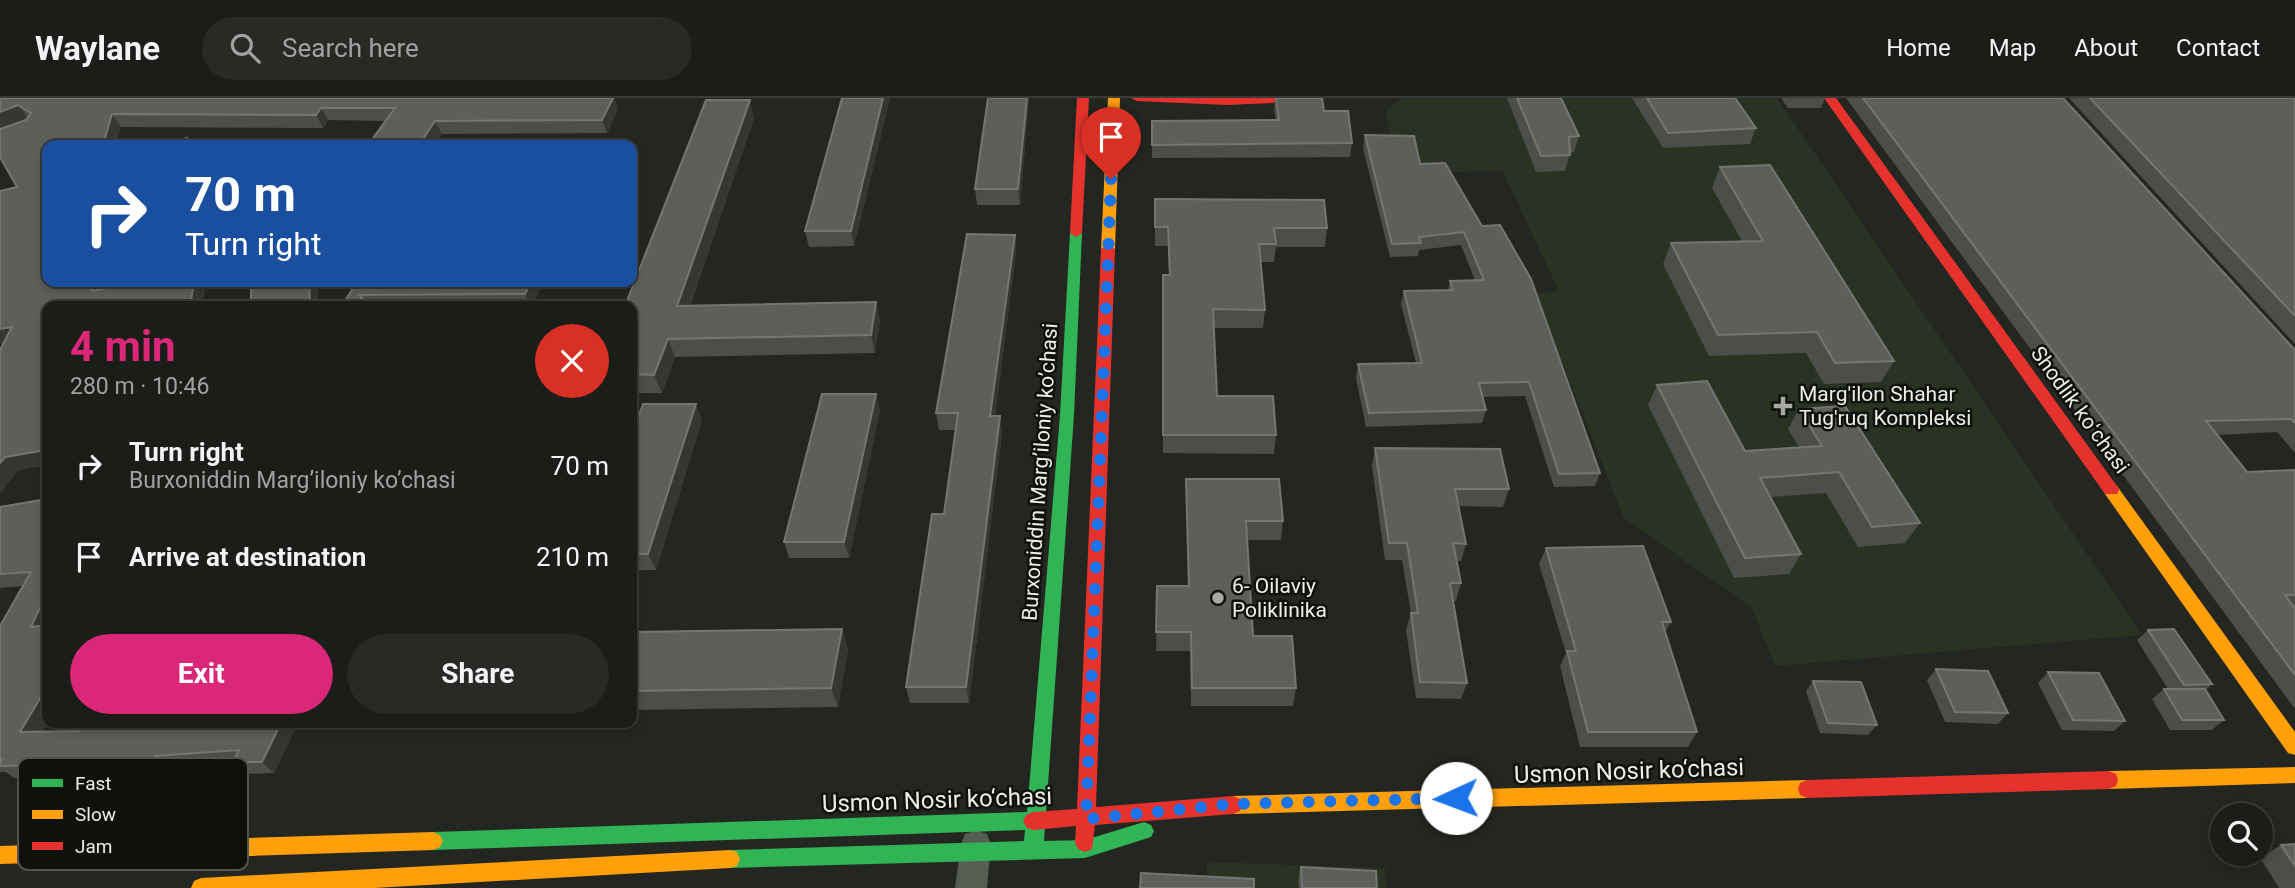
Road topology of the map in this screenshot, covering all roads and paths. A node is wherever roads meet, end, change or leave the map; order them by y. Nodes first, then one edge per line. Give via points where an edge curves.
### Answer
1 (1083, 98) edge
2 (1114, 98) edge
3 (1137, 98) edge
4 (1314, 98) edge
5 (1830, 98) edge
6 (2295, 747) edge
7 (2295, 775) edge
8 (1233, 804) junction
9 (1086, 819) junction
10 (1036, 820) junction
11 (976, 835) junction
12 (1033, 848) junction
13 (1085, 849) junction
14 (248, 850) edge
15 (0, 855) edge
16 (18, 855) edge
17 (201, 888) edge
18 (971, 888) edge

1 - 10 main road, Burxoniddin Marg’iloniy ko’chasi via 1067,415
2 - 9 main road
3 - 4 main road via 1227,102
5 - 6 main road, Shodlik koʻchasi
7 - 8 main road, Usmon Nosir ko‘chasi
8 - 9 main road, Usmon Nosir ko‘chasi
8 - 13 main road, Usmon Nosir ko‘chasi
9 - 10 main road, Usmon Nosir ko‘chasi
9 - 13 main road
10 - 11 main road, Usmon Nosir ko‘chasi
10 - 12 main road, Burxoniddin Marg’iloniy ko’chasi
11 - 12 main road, Usmon Nosir ko‘chasi
11 - 14 main road, Usmon Nosir ko‘chasi
11 - 17 main road, Usmon Nosir ko‘chasi via 775,857
11 - 18 street
12 - 13 main road, Usmon Nosir ko‘chasi
15 - 16 main road, Usmon Nosir ko‘chasi

